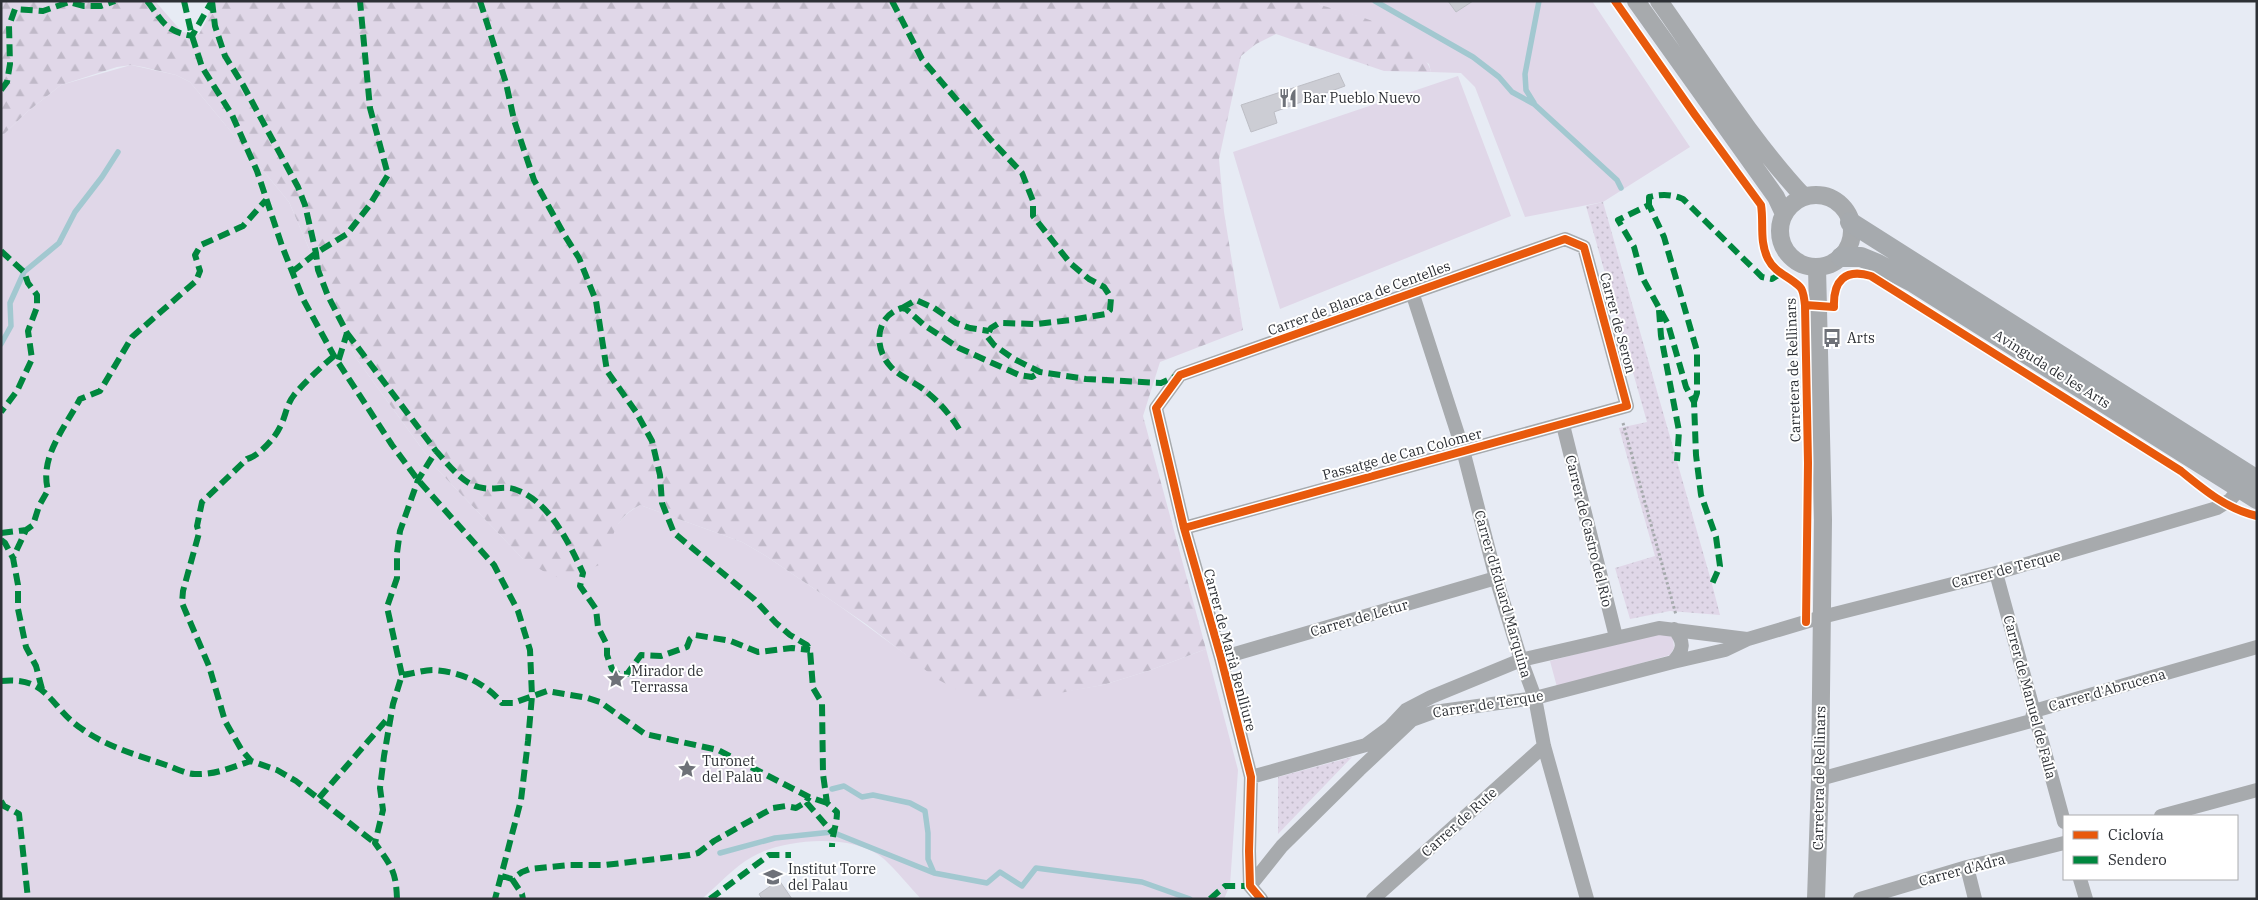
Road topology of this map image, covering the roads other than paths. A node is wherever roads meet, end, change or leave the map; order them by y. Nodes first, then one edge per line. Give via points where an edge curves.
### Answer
1 (1636, 1) edge
2 (1659, 1) edge
3 (1804, 197) junction
4 (1784, 214) junction
5 (1850, 222) junction
6 (1584, 247) joint
7 (1841, 257) junction
8 (1817, 267) junction
9 (1412, 292) junction
10 (1628, 406) joint
11 (1156, 408) joint
12 (1563, 425) junction
13 (1463, 450) junction
14 (2251, 486) edge
15 (1184, 528) junction
16 (1996, 573) junction
17 (1496, 578) junction
18 (1822, 617) junction
19 (1674, 629) junction
20 (1616, 637) junction
21 (1748, 639) junction
22 (2257, 647) edge
23 (1221, 658) junction
24 (1520, 660) junction
25 (1673, 662) junction
26 (1535, 698) junction
27 (2034, 711) junction
28 (1544, 746) junction
29 (1251, 777) junction
30 (1820, 779) junction
31 (2257, 790) edge
32 (2165, 815) edge
33 (2063, 818) edge
34 (2063, 843) edge
35 (1967, 867) junction
36 (2080, 880) edge
37 (1250, 886) junction
38 (1261, 899) edge
39 (1373, 899) edge
40 (1587, 899) edge
41 (1816, 899) edge
42 (1860, 899) edge
43 (1975, 899) edge
44 (2086, 899) edge

1 - 4 street via 1776,197
2 - 3 street via 1753,135
3 - 4 street
3 - 5 street via 1824,196 1832,200 1840,205
4 - 8 street via 1780,230 1787,253 1800,263
5 - 7 street via 1850,241
5 - 14 main road, Avinguda de les Arts
6 - 9 street, Carrer de Blanca de Centelles via 1565,239
6 - 10 street, Carrer de Seron
7 - 8 street
7 - 14 main road, Avinguda de les Arts via 1861,257 1914,283
8 - 18 street, Carretera de Rellinars via 1823,501
9 - 11 street, Carrer de Blanca de Centelles via 1180,375
9 - 13 street, Carrer d'Eduard Marquina
10 - 12 street, Passatge de Can Colomer
11 - 15 street, Carrer de Marià Benlliure
12 - 13 street, Passatge de Can Colomer
12 - 20 street, Carrer de Castro del Rio
13 - 15 street, Passatge de Can Colomer
13 - 17 street, Carrer d'Eduard Marquina
14 - 16 street, Carrer de Terque via 2217,508
15 - 23 street, Carrer de Marià Benlliure
16 - 18 street, Carrer de Terque
16 - 27 street, Carrer de Manuel de Falla
17 - 23 street, Carrer de Letur
17 - 24 street, Carrer d'Eduard Marquina
18 - 21 street, Carrer de Terque
18 - 30 street, Carretera de Rellinars
19 - 20 street, Carrer de Terque via 1659,628
19 - 21 street, Carrer de Terque
19 - 25 street via 1683,645
20 - 24 street, Carrer de Terque
21 - 25 street, Carrer de Terque via 1725,650
22 - 27 street, Carrer d'Abrucena
23 - 29 street, Carrer de Marià Benlliure
24 - 26 street, Carrer d'Eduard Marquina
24 - 29 street, Carrer de Terque via 1406,710 1366,745
25 - 26 street, Carrer de Terque
26 - 28 street, Carrer d'Eduard Marquina
26 - 37 street, Carrer de Terque via 1434,712 1412,720 1282,846
27 - 30 street, Carrer d'Abrucena via 2031,721
27 - 33 street, Carrer de Manuel de Falla
28 - 39 street, Carrer de Rute
28 - 40 street, Carrer d'Eduard Marquina
29 - 37 street, Carrer de Marià Benlliure
30 - 41 street, Carretera de Rellinars
31 - 32 street
34 - 35 street, Carrer d'Adra
35 - 42 street, Carrer d'Adra
35 - 43 street
36 - 44 street
37 - 38 street

